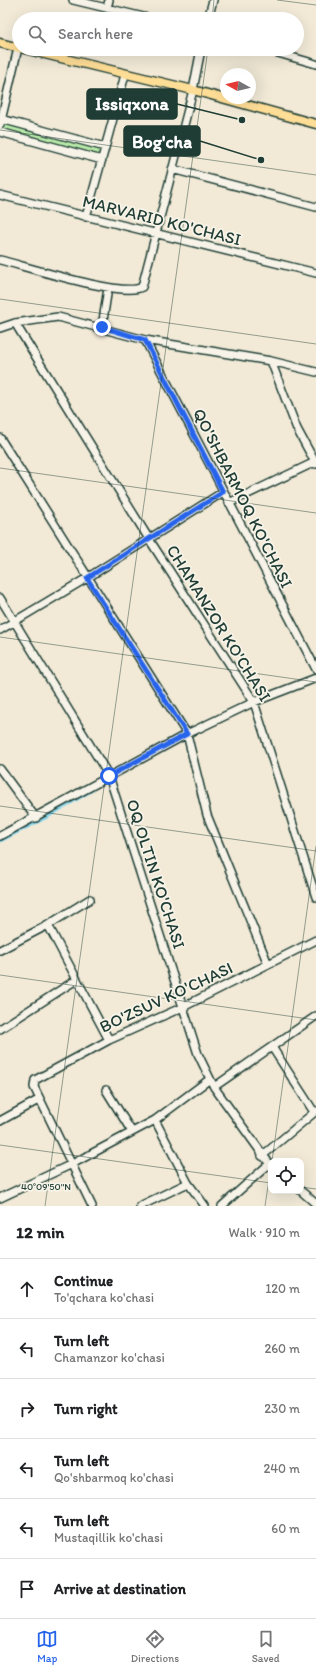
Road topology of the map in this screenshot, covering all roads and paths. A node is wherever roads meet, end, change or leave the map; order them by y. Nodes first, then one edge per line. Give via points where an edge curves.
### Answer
1 (73, 0) edge
2 (109, 0) edge
3 (213, 0) edge
4 (107, 8) junction
5 (123, 12) edge
6 (210, 12) edge
7 (0, 43) edge
8 (12, 46) edge
9 (18, 56) edge
10 (51, 56) edge
11 (200, 56) edge
12 (288, 56) edge
13 (316, 64) edge
14 (125, 75) junction
15 (193, 90) junction
16 (1, 122) edge
17 (316, 124) edge
18 (0, 132) edge
19 (105, 147) junction
20 (102, 160) junction
21 (172, 169) junction
22 (0, 195) edge
23 (316, 207) edge
24 (86, 217) junction
25 (156, 234) junction
26 (0, 260) edge
27 (316, 274) edge
28 (108, 288) junction
29 (15, 323) junction
30 (102, 327) junction
31 (0, 328) edge
32 (145, 340) junction
33 (271, 361) junction
34 (316, 372) edge
35 (0, 438) edge
36 (315, 463) edge
37 (223, 492) junction
38 (229, 503) junction
39 (149, 539) junction
40 (87, 578) junction
41 (0, 598) edge
42 (15, 620) junction
43 (0, 630) edge
44 (316, 669) edge
45 (316, 678) edge
46 (254, 702) junction
47 (187, 734) junction
48 (0, 769) edge
49 (109, 776) junction
50 (36, 818) junction
51 (0, 836) edge
52 (316, 896) edge
53 (90, 899) dead end
54 (48, 925) junction
55 (316, 940) edge
56 (0, 950) edge
57 (268, 964) junction
58 (76, 980) junction
59 (184, 1007) junction
60 (316, 1016) edge
61 (0, 1029) edge
62 (109, 1040) junction
63 (272, 1047) junction
64 (210, 1079) junction
65 (214, 1087) junction
66 (106, 1090) dead end
67 (40, 1099) junction
68 (315, 1112) edge
69 (155, 1120) junction
70 (0, 1121) edge
71 (132, 1132) junction
72 (262, 1156) junction
73 (268, 1163) edge
74 (72, 1164) junction
75 (268, 1167) edge
76 (188, 1183) junction
77 (304, 1194) edge
78 (0, 1198) edge
79 (315, 1204) edge
80 (92, 1206) edge
81 (140, 1206) edge
82 (204, 1206) edge
83 (222, 1206) edge

1 - 4 street
2 - 4 street
3 - 6 street
4 - 5 street
7 - 8 main road
9 - 16 street
10 - 14 main road
11 - 15 street
12 - 13 street
14 - 15 main road
14 - 19 street
15 - 17 main road
15 - 21 street
16 - 19 street
18 - 20 street
19 - 20 street
20 - 24 street
21 - 23 street
21 - 25 street
22 - 24 street, MARVARID KO'CHASI
24 - 25 street, MARVARID KO'CHASI
25 - 27 street, MARVARID KO'CHASI
25 - 28 street via 142,287 134,290
26 - 28 street
28 - 30 street
29 - 30 street via 58,317
29 - 31 street
29 - 39 street, CHAMANZOR KO'CHASI
30 - 32 street
32 - 33 street
32 - 37 street, QO'SHBARMOQ KO'CHASI
33 - 34 street
33 - 36 street via 297,429
35 - 40 street
36 - 38 street
37 - 38 street, QO'SHBARMOQ KO'CHASI
37 - 39 street
38 - 44 street, QO'SHBARMOQ KO'CHASI
39 - 40 street
39 - 46 street, CHAMANZOR KO'CHASI
40 - 42 street
40 - 47 street
41 - 42 street, OQ OLTIN KO'CHASI
42 - 43 street
42 - 49 street, OQ OLTIN KO'CHASI
45 - 46 street
46 - 47 street
46 - 52 street, CHAMANZOR KO'CHASI
47 - 49 street
47 - 57 street via 207,815
48 - 50 street
49 - 50 street
49 - 59 street, OQ OLTIN KO'CHASI
50 - 51 street
53 - 54 street
54 - 56 street
54 - 58 street
55 - 57 street, BO'ZSUV KO'CHASI
57 - 59 street, BO'ZSUV KO'CHASI
58 - 61 street
58 - 62 street
59 - 62 street, BO'ZSUV KO'CHASI
59 - 64 street, OQ OLTIN KO'CHASI via 198,1054
60 - 63 street
62 - 67 street, BO'ZSUV KO'CHASI via 35,1080 33,1084
63 - 65 street
63 - 68 street
64 - 65 street, OQ OLTIN KO'CHASI
64 - 69 street
65 - 72 street, OQ OLTIN KO'CHASI
66 - 71 street
67 - 70 street
67 - 74 street
68 - 72 street
69 - 71 street
69 - 76 street
71 - 74 street
72 - 73 street, OQ OLTIN KO'CHASI
74 - 78 street
74 - 80 street
75 - 83 street
76 - 81 street
76 - 82 street
77 - 79 street

